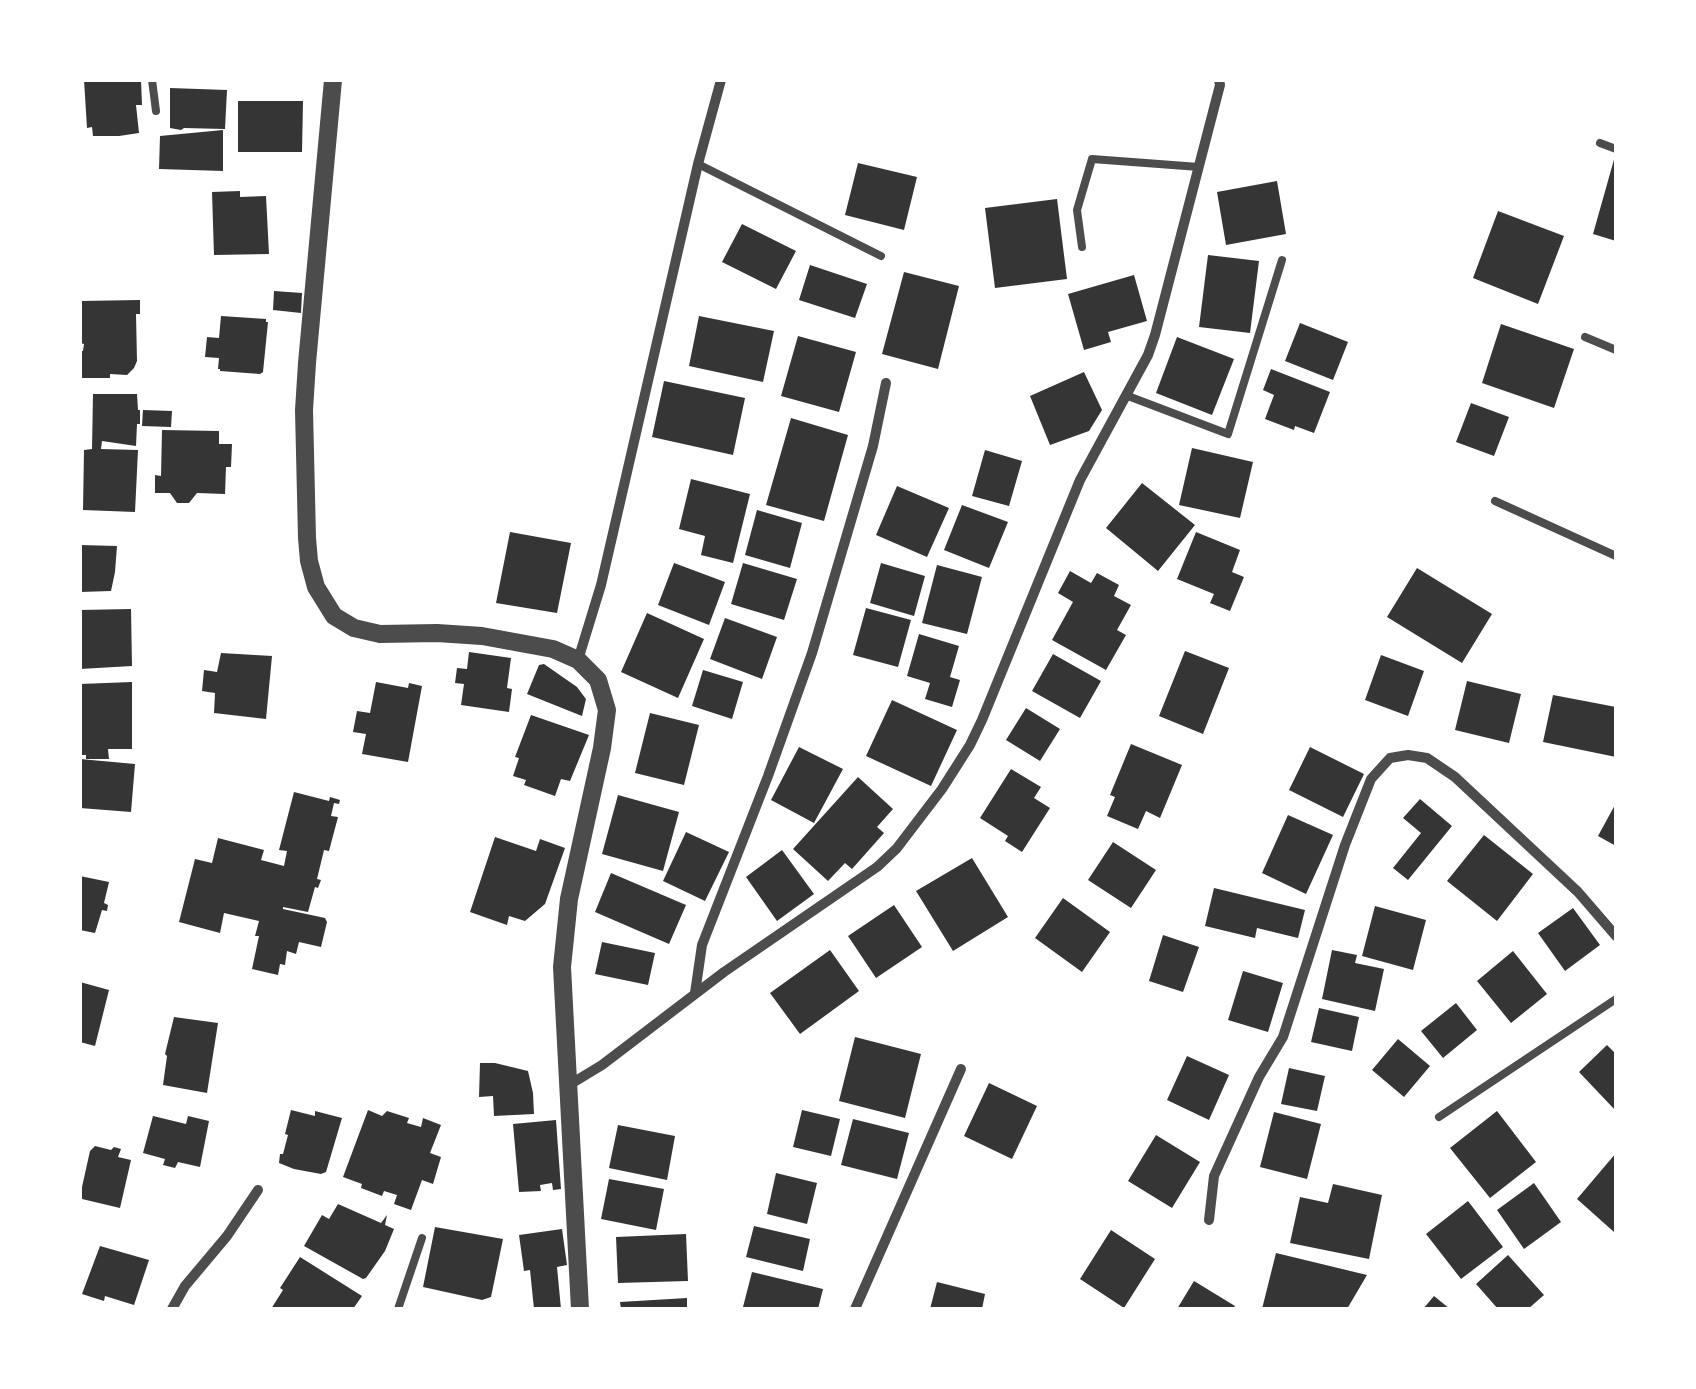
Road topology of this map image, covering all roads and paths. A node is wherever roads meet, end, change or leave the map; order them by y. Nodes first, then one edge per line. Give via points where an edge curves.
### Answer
1 (152, 80) edge
2 (333, 80) edge
3 (720, 80) edge
4 (1219, 80) edge
5 (156, 111) dead end
6 (1600, 143) dead end
7 (1616, 149) edge
8 (698, 164) junction
9 (1199, 166) junction
10 (1082, 247) dead end
11 (881, 256) dead end
12 (1282, 260) dead end
13 (1585, 337) dead end
14 (1616, 350) edge
15 (886, 383) dead end
16 (1128, 396) junction
17 (1495, 501) dead end
18 (1616, 556) edge
19 (578, 660) junction
20 (1616, 936) edge
21 (695, 994) junction
22 (1616, 999) edge
23 (960, 1068) dead end
24 (568, 1085) junction
25 (1438, 1117) dead end
26 (258, 1190) dead end
27 (1210, 1220) dead end
28 (422, 1238) dead end
29 (172, 1309) edge
30 (398, 1309) edge
31 (580, 1309) edge
32 (856, 1309) edge

1 - 5 lane
2 - 19 street via 304,410 307,538 316,587 334,616 354,628 482,636
3 - 8 street
4 - 9 street
6 - 7 lane
8 - 11 lane
8 - 19 street
9 - 10 lane via 1092,159 1077,210
9 - 16 street via 1155,335
12 - 16 lane via 1228,434
13 - 14 lane
15 - 21 street via 812,653 702,945
16 - 21 street via 1080,480 982,720 942,790 878,867
17 - 18 lane
19 - 24 street via 598,680 607,710 569,899 562,967
20 - 27 street via 1455,777 1427,758 1390,758 1371,778 1283,1037 1214,1176
21 - 24 street
22 - 25 lane
23 - 32 street
24 - 31 street
26 - 29 street
28 - 30 lane

